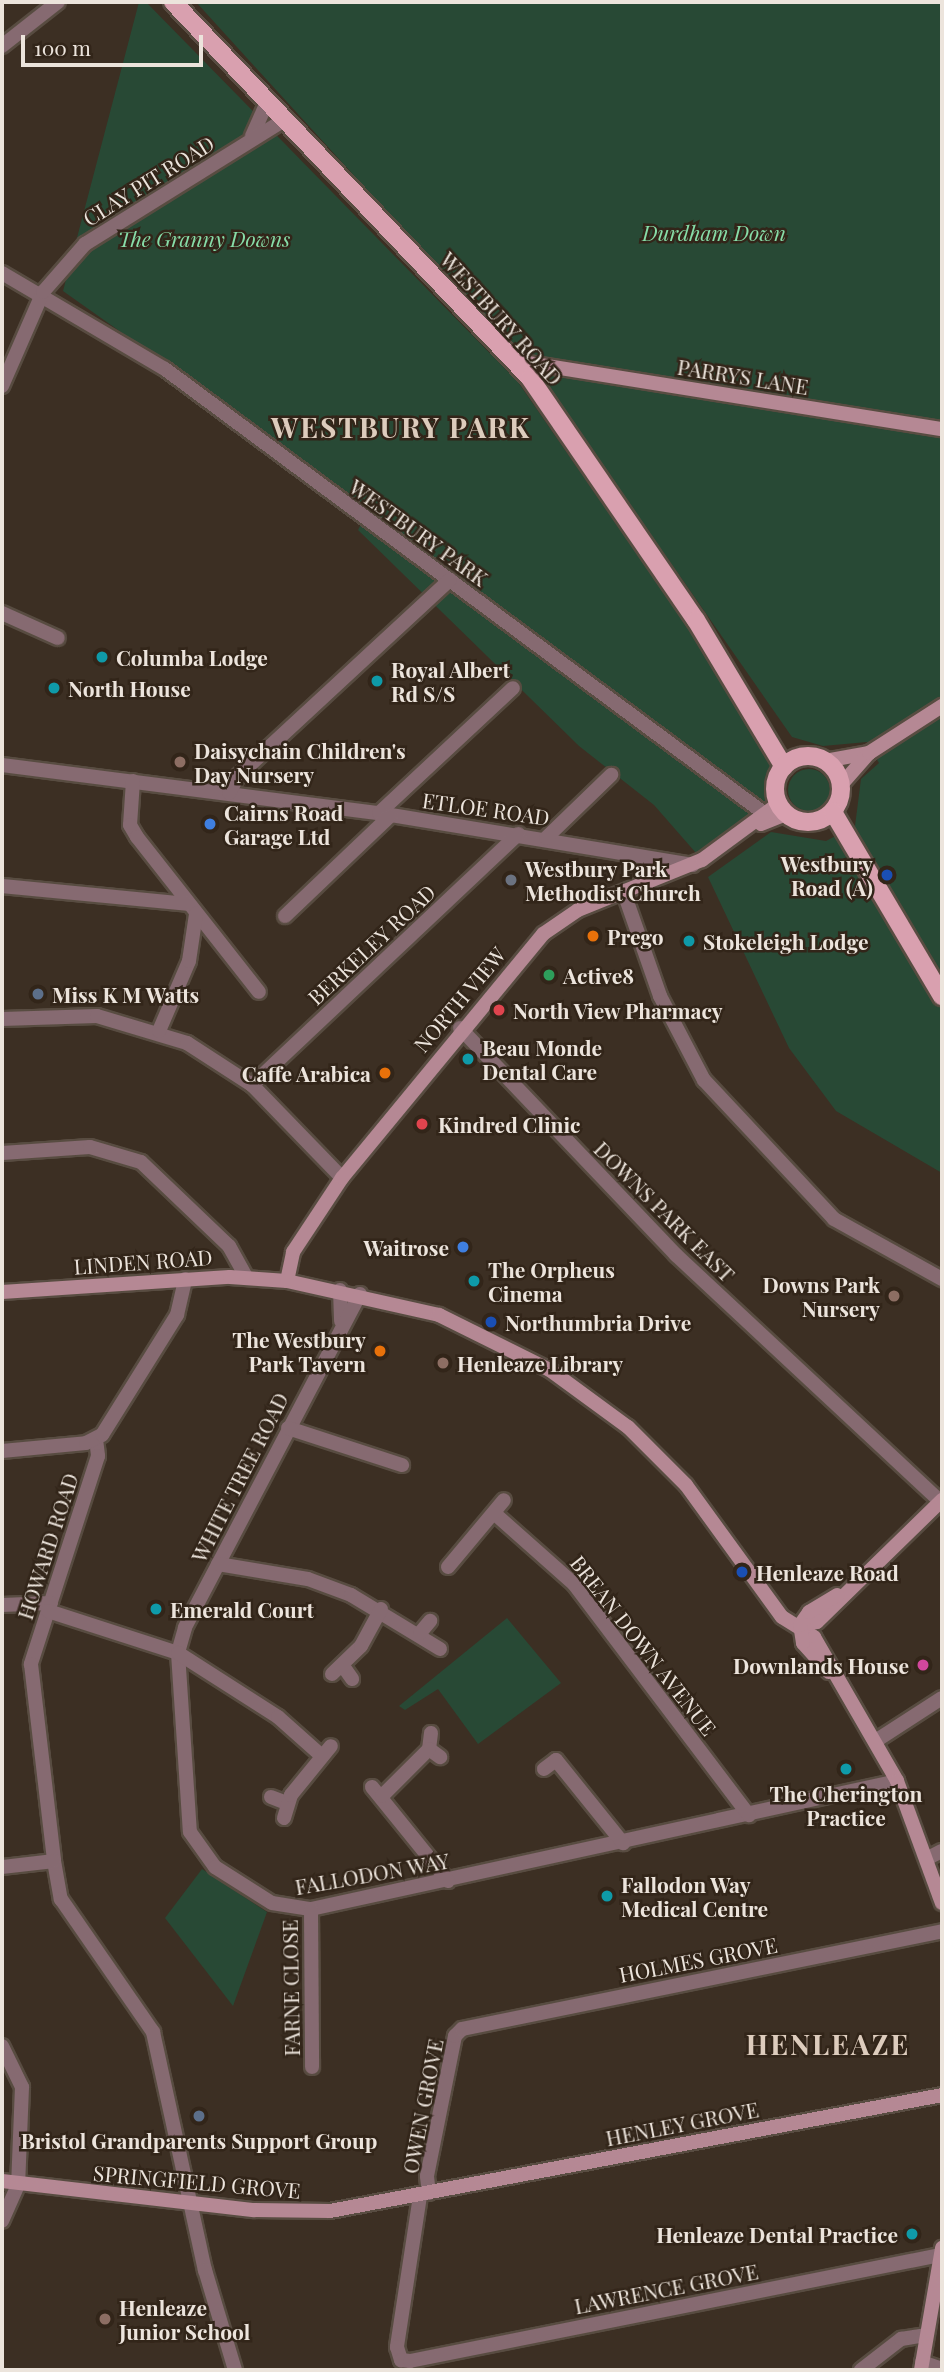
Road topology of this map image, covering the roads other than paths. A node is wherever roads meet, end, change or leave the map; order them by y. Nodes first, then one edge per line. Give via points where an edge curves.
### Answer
1 (58, 2) edge
2 (173, 2) edge
3 (2, 46) edge
4 (268, 100) junction
5 (286, 119) junction
6 (251, 137) junction
7 (2, 273) edge
8 (43, 292) junction
9 (516, 361) junction
10 (547, 363) junction
11 (530, 379) junction
12 (2, 386) edge
13 (939, 431) edge
14 (450, 580) junction
15 (2, 613) edge
16 (58, 638) dead end
17 (513, 688) dead end
18 (942, 706) edge
19 (869, 753) junction
20 (825, 761) junction
21 (790, 762) junction
22 (2, 765) edge
23 (611, 775) dead end
24 (133, 780) junction
25 (841, 785) junction
26 (229, 793) junction
27 (776, 810) junction
28 (384, 815) junction
29 (827, 816) junction
30 (744, 832) junction
31 (518, 834) junction
32 (546, 838) junction
33 (693, 865) junction
34 (2, 886) edge
35 (624, 893) junction
36 (192, 909) junction
37 (285, 916) dead end
38 (259, 992) dead end
39 (942, 996) edge
40 (2, 1019) edge
41 (460, 1028) junction
42 (159, 1031) junction
43 (252, 1085) junction
44 (2, 1153) edge
45 (342, 1178) junction
46 (246, 1277) junction
47 (185, 1279) junction
48 (942, 1279) edge
49 (287, 1282) junction
50 (340, 1290) junction
51 (2, 1292) edge
52 (360, 1294) junction
53 (341, 1321) junction
54 (288, 1428) junction
55 (96, 1439) junction
56 (2, 1451) edge
57 (402, 1465) dead end
58 (504, 1500) dead end
59 (942, 1501) edge
60 (494, 1513) junction
61 (218, 1564) junction
62 (448, 1567) dead end
63 (2, 1605) edge
64 (49, 1607) junction
65 (382, 1609) junction
66 (430, 1621) dead end
67 (800, 1625) junction
68 (420, 1633) junction
69 (440, 1649) dead end
70 (178, 1653) junction
71 (352, 1679) dead end
72 (942, 1698) edge
73 (431, 1733) dead end
74 (877, 1740) junction
75 (544, 1769) dead end
76 (897, 1781) junction
77 (271, 1797) dead end
78 (749, 1815) junction
79 (623, 1843) junction
80 (936, 1854) edge
81 (54, 1861) junction
82 (2, 1867) edge
83 (448, 1881) junction
84 (942, 1903) edge
85 (311, 1909) junction
86 (942, 1931) edge
87 (462, 2029) joint
88 (2, 2046) edge
89 (312, 2067) dead end
90 (942, 2095) edge
91 (2, 2181) edge
92 (18, 2185) junction
93 (425, 2195) junction
94 (190, 2202) junction
95 (2, 2221) edge
96 (941, 2251) edge
97 (926, 2335) junction
98 (401, 2360) joint
99 (921, 2366) edge
100 (942, 2369) edge
101 (235, 2370) edge
102 (862, 2370) edge

1 - 3 street
2 - 4 main road, WESTBURY ROAD
4 - 5 main road, WESTBURY ROAD
4 - 6 street
5 - 6 street, CLAY PIT ROAD
5 - 9 main road, WESTBURY ROAD
6 - 8 street, CLAY PIT ROAD via 85,244
7 - 8 street, WESTBURY PARK
8 - 12 street, CLAY PIT ROAD
8 - 14 street, WESTBURY PARK via 165,369
9 - 10 main road, PARRYS LANE
9 - 11 main road, WESTBURY ROAD
10 - 11 main road
10 - 13 main road, PARRYS LANE
11 - 21 main road, WESTBURY ROAD
14 - 26 street via 238,776
14 - 27 street, WESTBURY PARK via 748,802
15 - 16 street
17 - 28 street
18 - 19 main road
19 - 20 main road
19 - 25 main road
20 - 21 main road
20 - 25 main road
21 - 27 main road via 776,784
22 - 24 street, ETLOE ROAD
23 - 32 street
24 - 26 street, ETLOE ROAD
24 - 36 street via 130,825
25 - 29 main road
26 - 28 street, ETLOE ROAD
27 - 29 main road via 802,822
27 - 30 main road, NORTH VIEW
27 - 30 main road, NORTH VIEW
28 - 31 street, ETLOE ROAD
28 - 37 street
29 - 39 main road
30 - 33 main road, NORTH VIEW
31 - 32 street, ETLOE ROAD
31 - 43 street, BERKELEY ROAD
32 - 33 street, ETLOE ROAD
33 - 35 main road, NORTH VIEW
34 - 36 street
35 - 41 main road, NORTH VIEW via 559,919
35 - 48 street via 660,996 705,1080 834,1219
36 - 38 street
36 - 42 street via 186,968
40 - 42 street via 97,1016
41 - 45 main road, NORTH VIEW
41 - 59 street, DOWNS PARK EAST via 676,1255
42 - 43 street
43 - 45 street
44 - 46 street via 90,1147 141,1162 229,1245
45 - 49 main road, NORTH VIEW via 293,1252
46 - 47 main road, LINDEN ROAD
46 - 49 main road, LINDEN ROAD
47 - 51 main road, LINDEN ROAD
47 - 55 street, HOWARD ROAD via 177,1315
49 - 50 main road
50 - 52 main road
50 - 53 street, WHITE TREE ROAD
52 - 53 street, WHITE TREE ROAD
52 - 67 main road via 452,1320 550,1370 628,1427 686,1485 782,1617
53 - 54 street, WHITE TREE ROAD
54 - 57 street
54 - 61 street, WHITE TREE ROAD
55 - 56 street
55 - 64 street, HOWARD ROAD via 99,1456
58 - 60 street
59 - 67 main road via 845,1591 816,1606
60 - 62 street
60 - 78 street, BREAN DOWN AVENUE via 574,1584
61 - 65 street via 308,1579
61 - 70 street, WHITE TREE ROAD
63 - 64 street
64 - 70 street
64 - 81 street, HOWARD ROAD via 31,1664
65 - 68 street
65 - 71 street via 337,1670
66 - 68 street
67 - 74 main road via 803,1643 837,1680
68 - 69 street
70 - 77 street via 327,1751 285,1811
70 - 85 street, FALLODON WAY via 190,1832 200,1852 272,1903
72 - 74 street
73 - 83 street via 435,1753 377,1791
74 - 76 main road
75 - 79 street via 556,1760
76 - 78 street, FALLODON WAY
76 - 80 main road
78 - 79 street, FALLODON WAY
79 - 83 street, FALLODON WAY
80 - 84 main road
81 - 82 street
81 - 94 street, HOWARD ROAD via 61,1899 153,2032
83 - 85 street, FALLODON WAY
85 - 89 street, FARNE CLOSE
86 - 87 street, HOLMES GROVE
87 - 93 street, OWEN GROVE via 455,2036
88 - 92 street via 22,2087
90 - 93 main road, HENLEY GROVE
91 - 92 main road, SPRINGFIELD GROVE
92 - 94 main road, SPRINGFIELD GROVE
92 - 95 street
93 - 94 main road, SPRINGFIELD GROVE via 318,2212
93 - 98 street, OWEN GROVE via 397,2347
94 - 101 street
96 - 97 main road
96 - 98 street, LAWRENCE GROVE
97 - 99 main road
97 - 102 street via 901,2339
99 - 100 street

